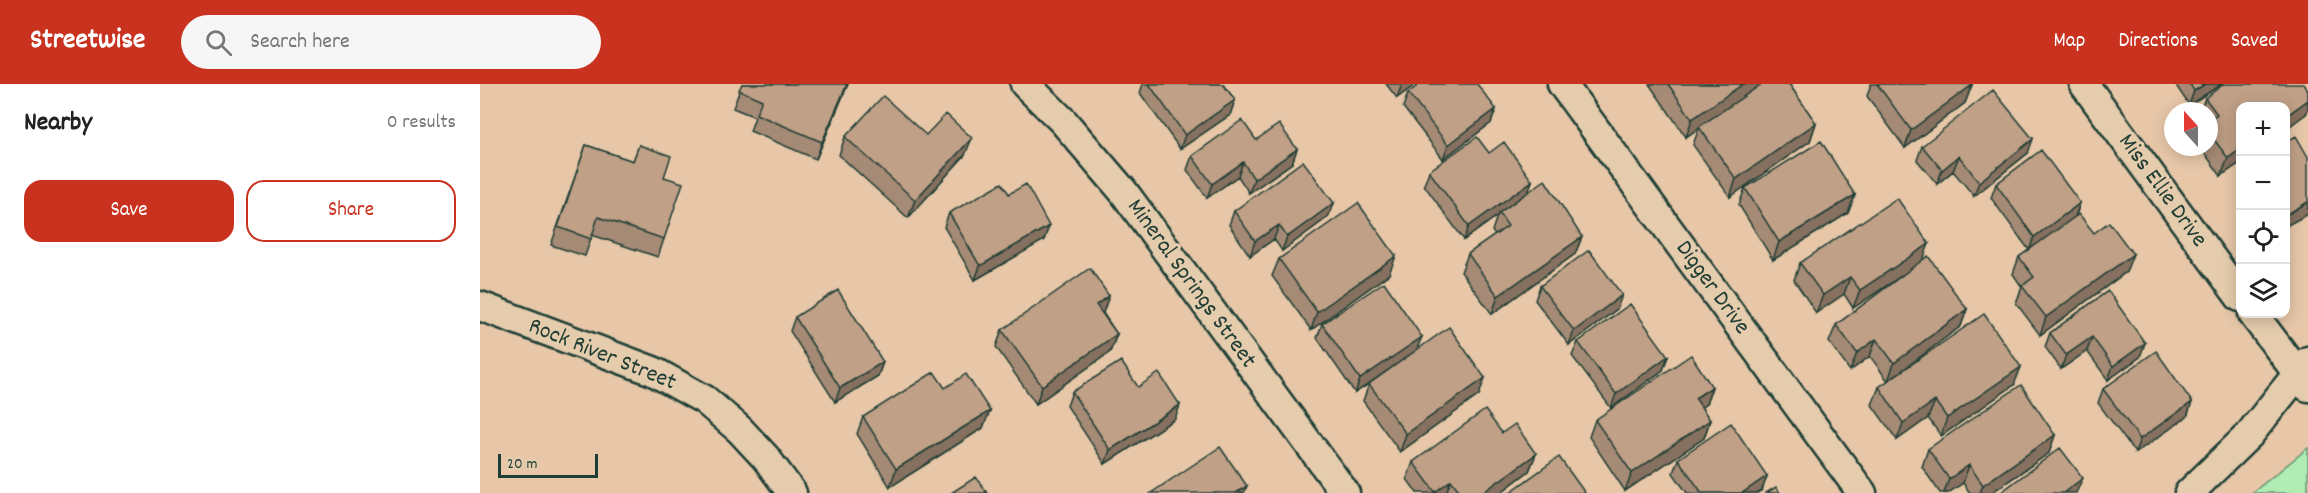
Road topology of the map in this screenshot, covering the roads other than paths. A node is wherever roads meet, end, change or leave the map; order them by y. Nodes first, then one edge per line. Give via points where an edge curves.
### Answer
1 (1025, 84) edge
2 (1562, 84) edge
3 (2084, 84) edge
4 (2236, 290) edge
5 (480, 306) edge
6 (2256, 318) edge
7 (2305, 374) edge
8 (792, 493) edge
9 (1345, 493) edge
10 (1862, 493) edge
11 (2189, 493) edge

1 - 9 street, Mineral Springs Street via 1063,121 1123,191
2 - 10 street, Digger Drive
3 - 4 street, Miss Ellie Drive
5 - 8 street, Rock River Street via 653,371 705,400 740,430
6 - 7 street
7 - 11 street

